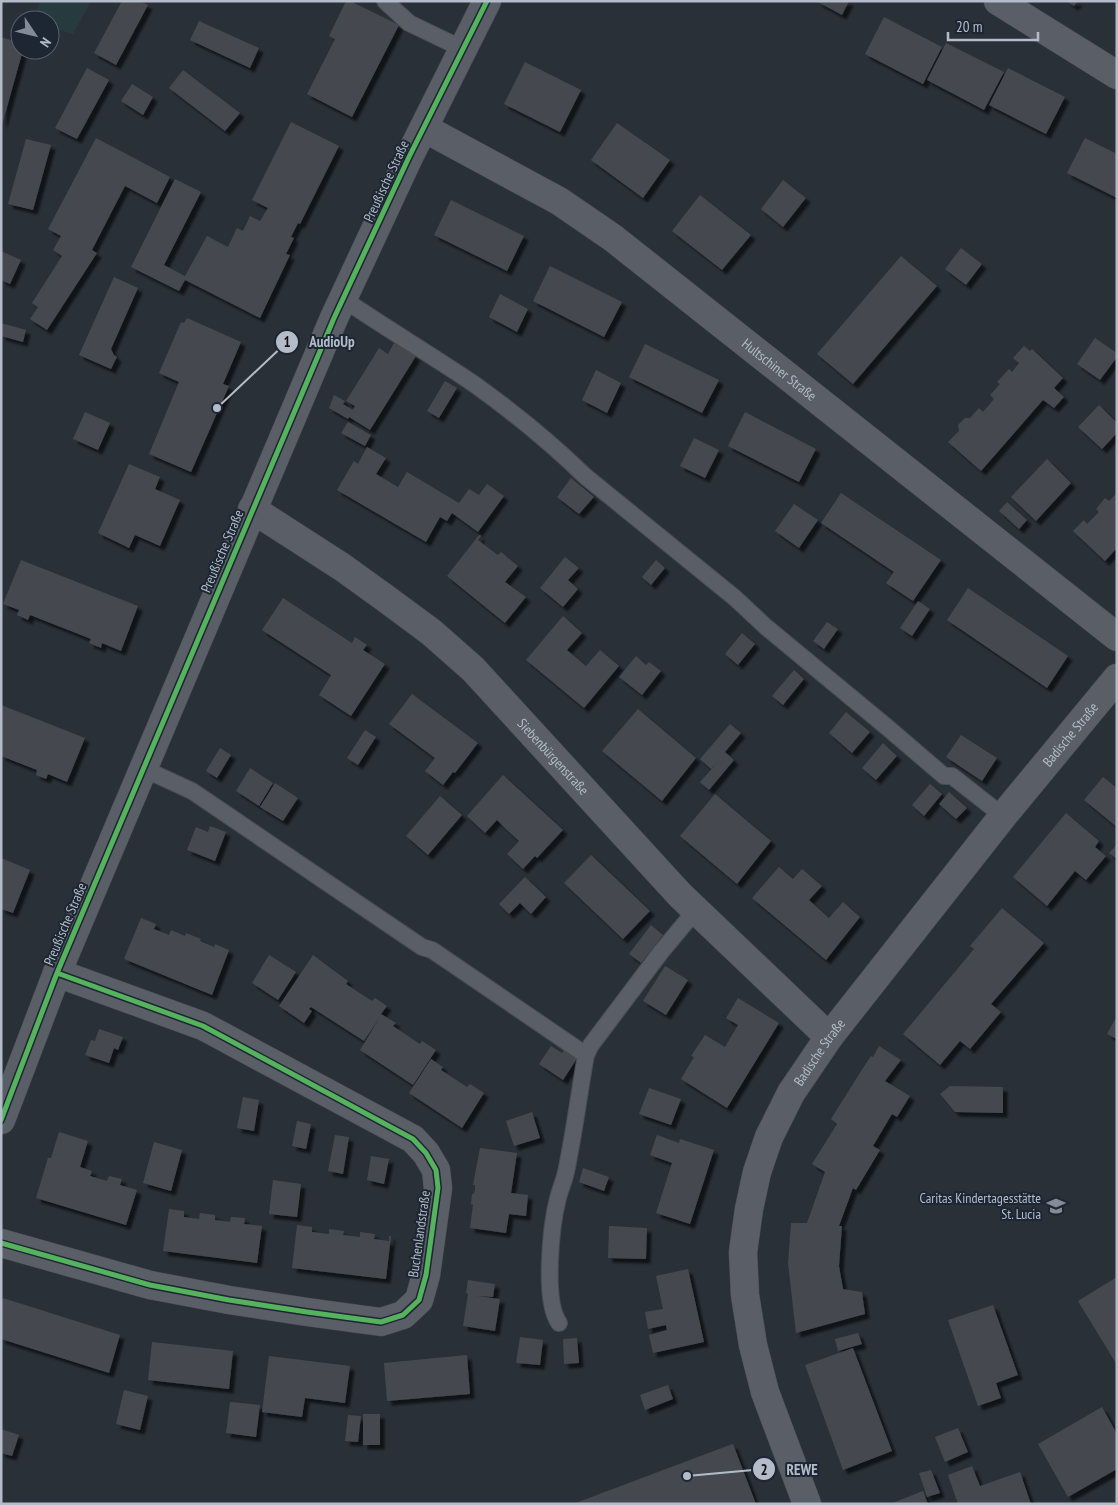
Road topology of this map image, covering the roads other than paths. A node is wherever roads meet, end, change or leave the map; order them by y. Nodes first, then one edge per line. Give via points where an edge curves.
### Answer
1 (385, 1) edge
2 (487, 1) edge
3 (998, 1) edge
4 (463, 49) junction
5 (1117, 75) edge
6 (424, 128) junction
7 (343, 299) junction
8 (252, 509) junction
9 (1117, 637) edge
10 (1117, 678) edge
11 (142, 768) junction
12 (1003, 816) junction
13 (696, 910) junction
14 (57, 973) junction
15 (829, 1037) junction
16 (586, 1055) junction
17 (1, 1120) edge
18 (1, 1242) edge
19 (559, 1323) dead end
20 (807, 1504) edge

1 - 4 lane via 410,22
2 - 4 street, Preußische Straße
3 - 5 street
4 - 6 street, Preußische Straße
6 - 7 street, Preußische Straße
6 - 9 street, Hultschiner Straße via 559,201 613,238
7 - 8 street, Preußische Straße
7 - 12 lane via 508,410 944,776 952,776
8 - 11 street, Preußische Straße
8 - 13 street, Siebenbürgenstraße via 385,598 473,669
10 - 12 street, Badische Straße
11 - 14 street, Preußische Straße
11 - 16 lane via 192,791
12 - 15 street, Badische Straße
13 - 15 street, Siebenbürgenstraße
13 - 16 lane
14 - 17 street, Preußische Straße
14 - 18 street, Buchenlandstraße via 203,1026 413,1139 436,1170 438,1188 426,1276 418,1300 403,1315 381,1322 150,1285
15 - 20 street, Badische Straße via 791,1093 769,1137 757,1172 743,1252 745,1296 754,1352 765,1392
16 - 19 lane via 552,1232 550,1285 554,1316

